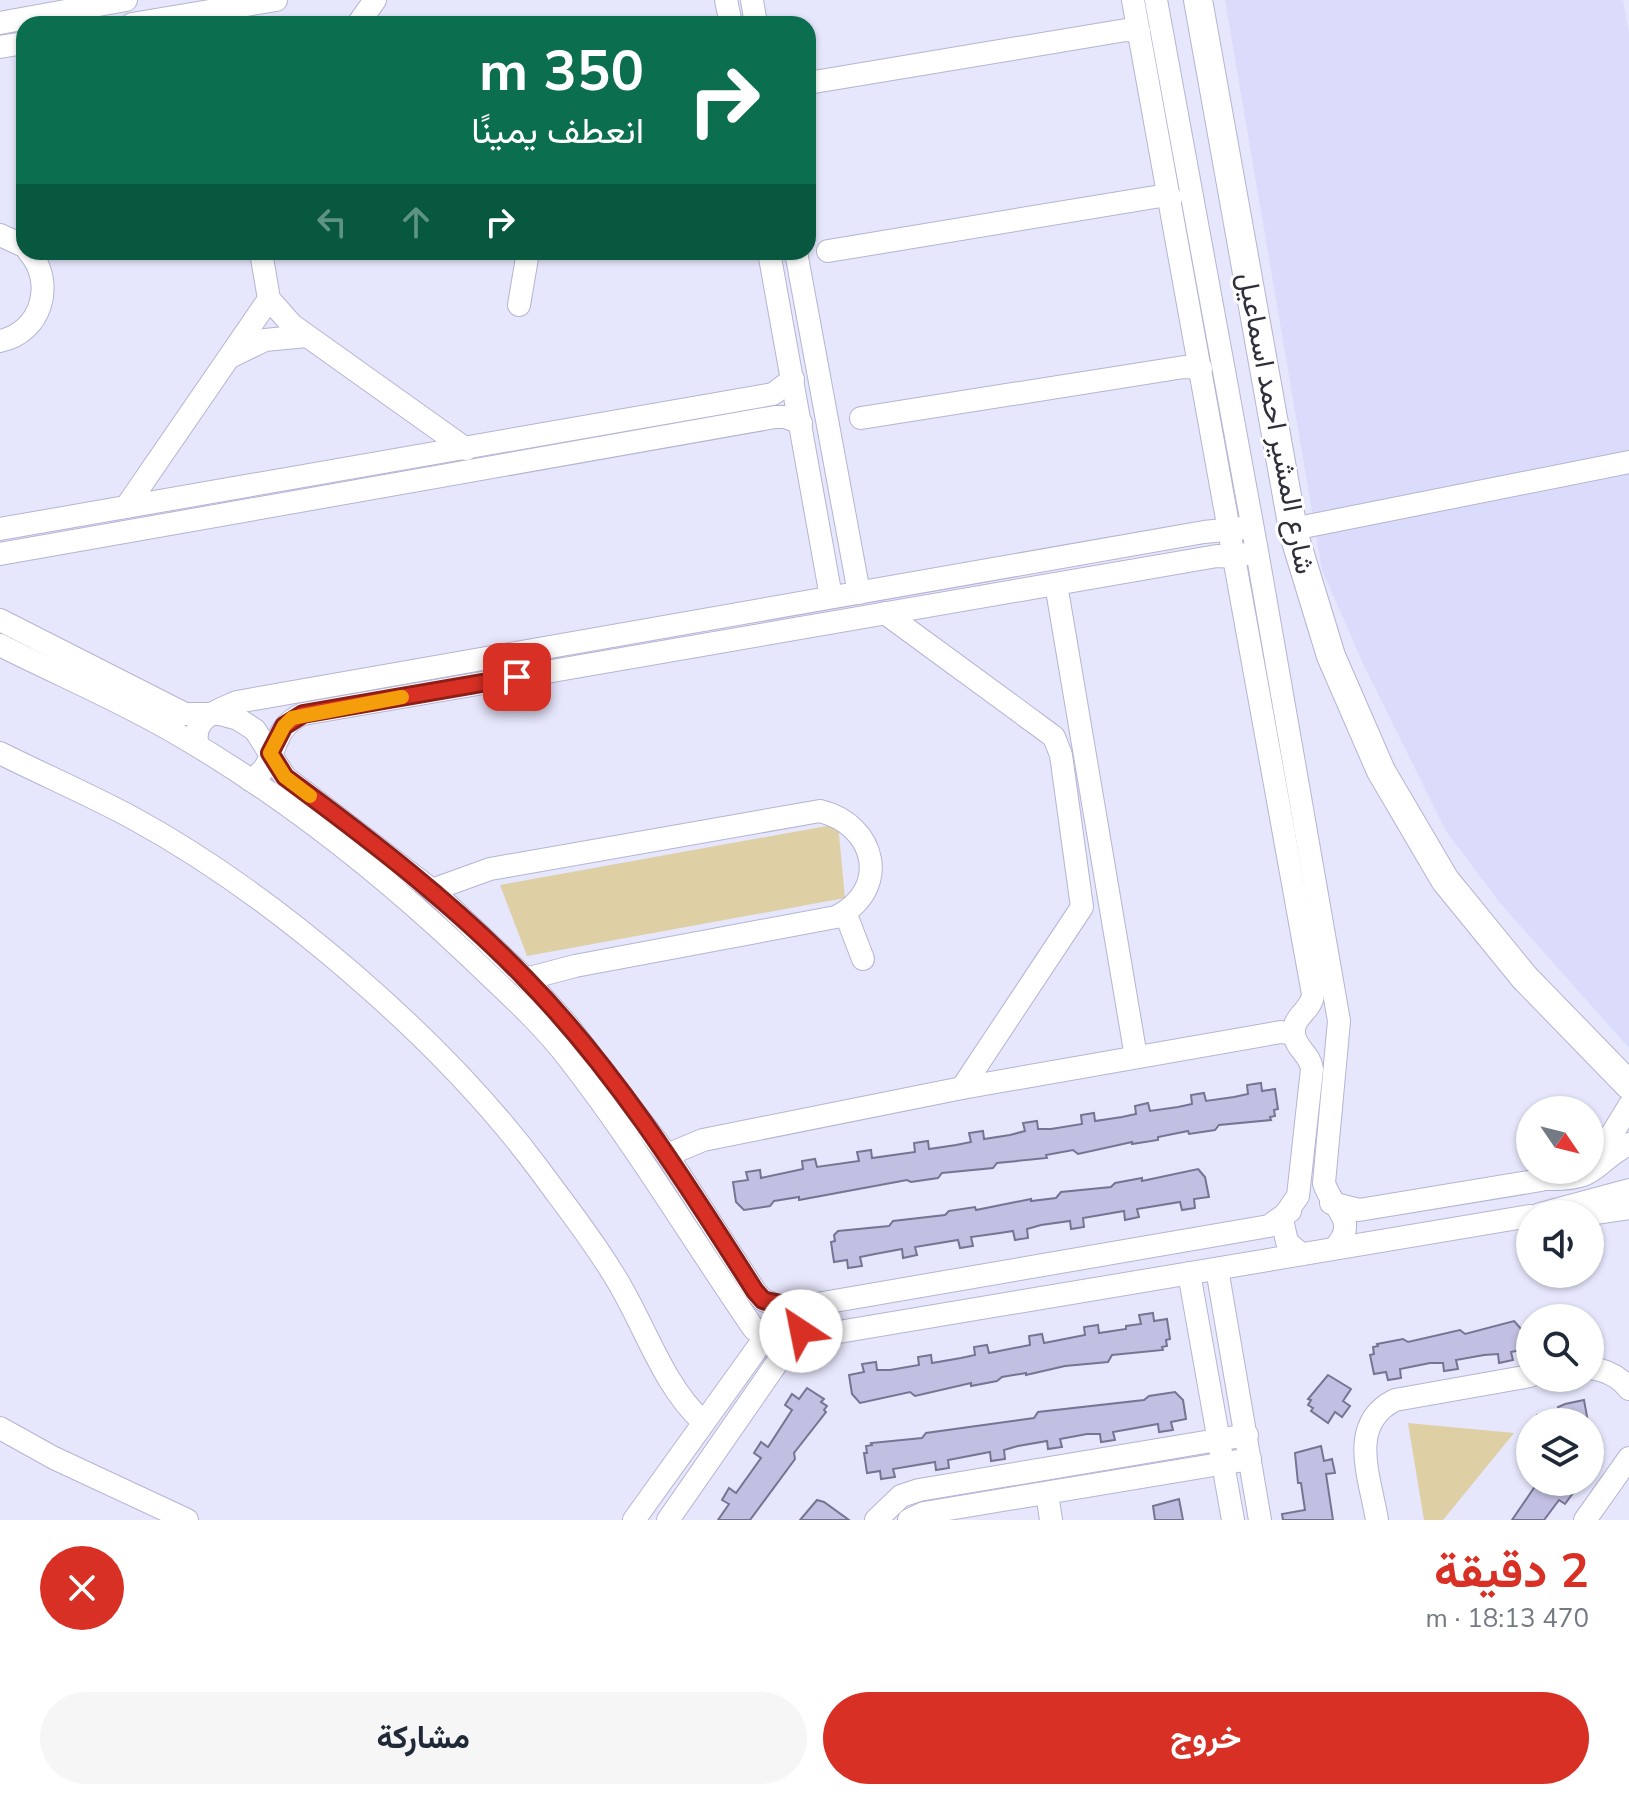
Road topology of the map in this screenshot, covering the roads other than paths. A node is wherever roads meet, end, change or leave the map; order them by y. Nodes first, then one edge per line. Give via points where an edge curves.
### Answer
1 (276, 0) edge
2 (1133, 0) edge
3 (1156, 0) edge
4 (1198, 0) edge
5 (117, 1) edge
6 (77, 16) edge
7 (181, 16) edge
8 (1139, 32) junction
9 (816, 82) edge
10 (1171, 198) junction
11 (828, 251) dead end
12 (34, 260) edge
13 (262, 260) edge
14 (527, 260) edge
15 (771, 260) edge
16 (797, 260) edge
17 (269, 299) junction
18 (519, 305) dead end
19 (306, 336) junction
20 (0, 341) edge
21 (229, 358) junction
22 (1201, 368) junction
23 (793, 379) junction
24 (861, 418) dead end
25 (801, 423) junction
26 (466, 449) junction
27 (1629, 462) edge
28 (296, 478) junction
29 (299, 503) junction
30 (126, 507) junction
31 (1242, 528) junction
32 (0, 529) edge
33 (1293, 529) junction
34 (0, 554) edge
35 (1247, 554) junction
36 (918, 582) junction
37 (1056, 584) junction
38 (859, 593) junction
39 (831, 597) junction
40 (922, 607) junction
41 (885, 613) junction
42 (0, 620) edge
43 (0, 645) edge
44 (209, 715) junction
45 (198, 746) junction
46 (0, 753) edge
47 (270, 753) junction
48 (250, 780) junction
49 (432, 890) junction
50 (845, 912) junction
51 (863, 959) dead end
52 (526, 979) junction
53 (1309, 1007) junction
54 (1337, 1009) junction
55 (1294, 1034) junction
56 (1338, 1045) junction
57 (1307, 1053) junction
58 (1136, 1057) junction
59 (1629, 1085) edge
60 (962, 1088) junction
61 (1629, 1106) edge
62 (1604, 1144) edge
63 (1629, 1144) edge
64 (667, 1155) junction
65 (1604, 1155) edge
66 (1516, 1182) edge
67 (1629, 1190) edge
68 (1332, 1204) junction
69 (1604, 1204) edge
70 (1629, 1208) edge
71 (1604, 1209) edge
72 (1516, 1218) edge
73 (1282, 1219) junction
74 (1335, 1248) junction
75 (1301, 1254) junction
76 (1217, 1269) junction
77 (1189, 1273) junction
78 (771, 1303) junction
79 (794, 1308) junction
80 (758, 1336) junction
81 (793, 1343) junction
82 (1604, 1370) edge
83 (1516, 1378) edge
84 (1629, 1389) edge
85 (703, 1422) junction
86 (0, 1428) edge
87 (1247, 1435) junction
88 (1219, 1440) junction
89 (1629, 1458) edge
90 (1250, 1459) junction
91 (1223, 1463) junction
92 (1047, 1493) junction
93 (187, 1520) edge
94 (634, 1520) edge
95 (668, 1520) edge
96 (876, 1520) edge
97 (909, 1520) edge
98 (1051, 1520) edge
99 (1233, 1520) edge
100 (1260, 1520) edge
101 (1377, 1520) edge
102 (1585, 1520) edge

1 - 7 street
2 - 8 street
3 - 31 street
4 - 33 main road, شارع المشير احمد اسماعيل
5 - 6 street
8 - 9 street
8 - 10 street
10 - 11 street
10 - 22 street
12 - 20 street via 42,274 43,298 32,323
13 - 17 street
14 - 18 street
15 - 23 street
16 - 38 street
17 - 19 street
17 - 21 street
19 - 21 street via 265,340
19 - 26 street
21 - 30 street
22 - 24 street
22 - 31 street
23 - 25 street
23 - 26 street via 773,394
25 - 29 street via 776,417
25 - 39 street
26 - 28 street
27 - 33 street
28 - 29 street
28 - 30 street
29 - 34 street
30 - 32 street
31 - 35 street
31 - 36 street
33 - 59 main road, شارع المشير احمد اسماعيل via 1331,656 1381,771 1445,880 1524,977
35 - 37 street
35 - 53 street via 1313,994
35 - 54 street
36 - 38 street
36 - 40 street
37 - 40 street
37 - 58 street
38 - 39 street
39 - 44 street via 237,702
40 - 41 street
41 - 47 street via 303,714 284,726
41 - 60 street via 1054,737 1061,755 1082,907
42 - 44 street via 185,714
43 - 45 street
44 - 45 street via 199,725
44 - 47 street via 247,725
45 - 48 street
46 - 85 street via 132,818 211,867 287,921 416,1033 535,1165 613,1273 679,1396
47 - 48 street via 265,770
47 - 49 street via 285,777
48 - 80 street via 421,911 568,1057 687,1224
49 - 50 street via 495,868 820,811 855,827 870,858 861,896
49 - 52 street
50 - 51 street
50 - 52 street
52 - 64 street
53 - 54 street via 1323,1001
53 - 55 street via 1296,1021
54 - 56 street
55 - 57 street
55 - 58 street
56 - 57 street
56 - 68 street via 1324,1183
57 - 73 street via 1312,1070 1300,1186
58 - 60 street
60 - 64 street via 703,1140
61 - 62 street
63 - 65 street
64 - 78 street via 755,1291
66 - 68 street via 1359,1210
67 - 69 street
68 - 73 street via 1318,1197 1301,1202
68 - 74 street via 1345,1220
70 - 71 street
72 - 74 street
73 - 75 street via 1287,1242
73 - 79 street via 1266,1227
74 - 75 street
75 - 76 street
76 - 77 street
76 - 87 street
77 - 81 street
77 - 88 street
78 - 79 street
78 - 80 street via 758,1313
79 - 81 street via 802,1323
80 - 81 street via 774,1350
80 - 85 street
81 - 95 street
82 - 84 street
83 - 101 street via 1381,1407 1365,1433
85 - 94 street
86 - 93 street
87 - 88 street
87 - 90 street
88 - 91 street
88 - 96 street via 919,1490 901,1496
89 - 102 street
90 - 91 street
90 - 100 street
91 - 92 street
91 - 99 street
92 - 97 street
92 - 98 street

